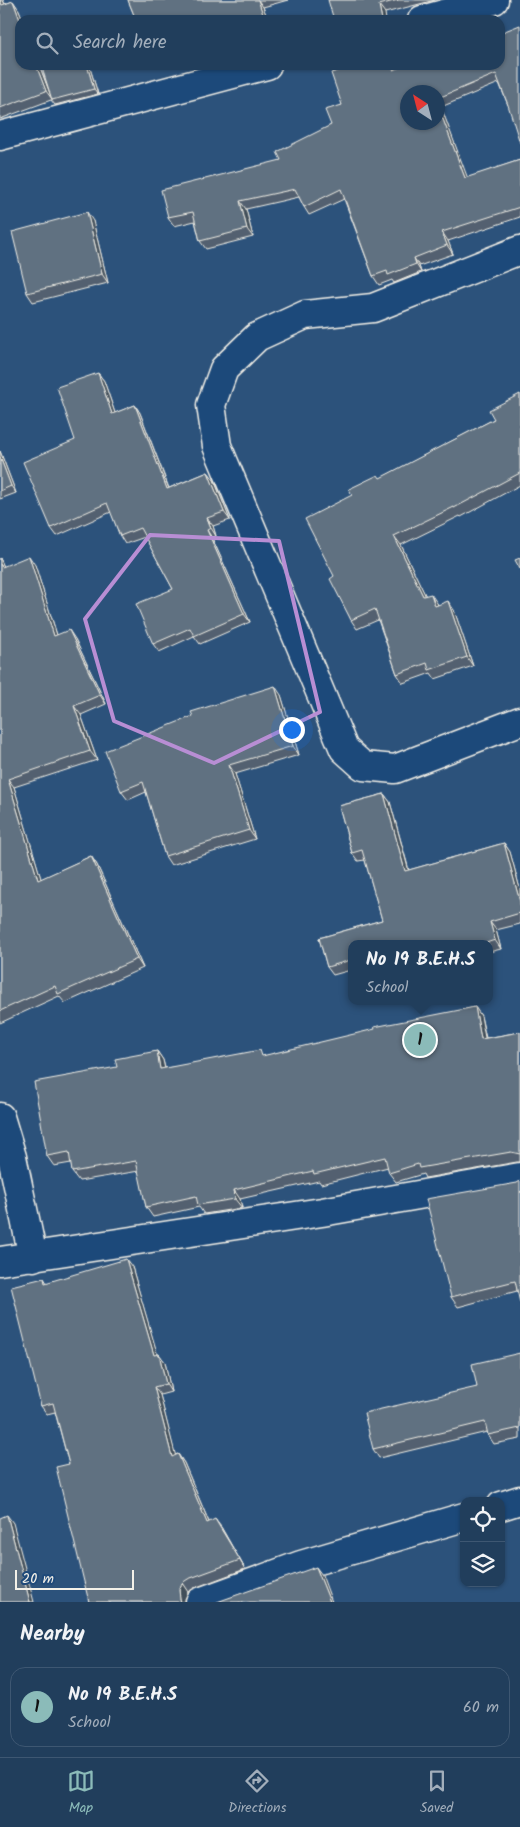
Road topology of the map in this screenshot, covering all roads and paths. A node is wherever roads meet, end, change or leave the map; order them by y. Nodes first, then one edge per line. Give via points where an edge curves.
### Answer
1 (494, 0) edge
2 (440, 15) edge
3 (248, 70) edge
4 (0, 136) edge
5 (520, 250) edge
6 (520, 721) edge
7 (0, 1118) edge
8 (520, 1177) edge
9 (33, 1257) junction
10 (0, 1261) edge
11 (520, 1500) edge
12 (505, 1505) edge
13 (460, 1518) edge
14 (200, 1602) edge

1 - 2 street
3 - 4 street
5 - 6 street via 373,308 305,315 257,337 224,369 211,405 217,446 344,749 363,766 395,769
7 - 9 street via 12,1156
8 - 9 street
9 - 10 street
11 - 12 street
13 - 14 street via 301,1565

